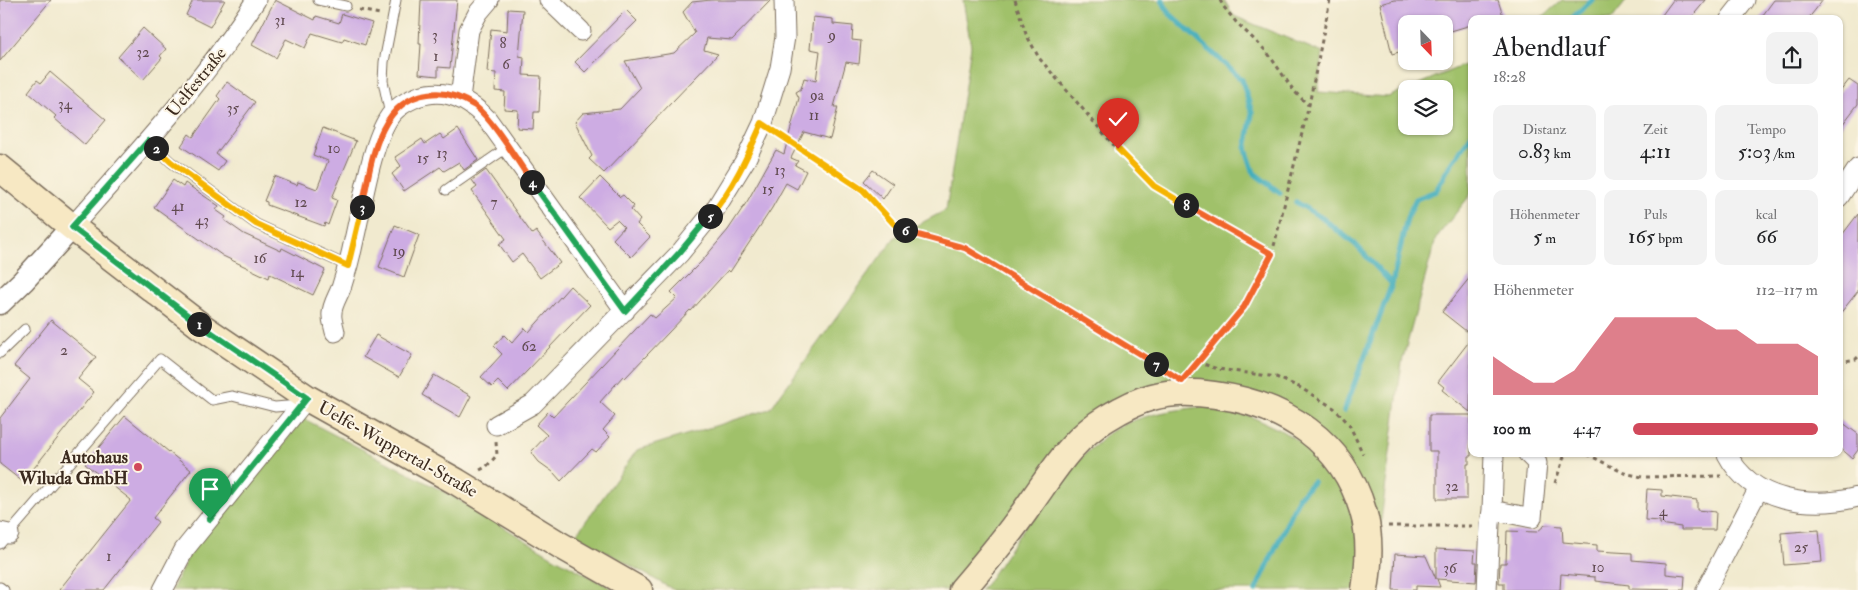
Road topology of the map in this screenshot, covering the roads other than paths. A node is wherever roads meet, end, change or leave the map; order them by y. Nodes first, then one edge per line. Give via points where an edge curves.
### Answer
1 (256, 0) edge
2 (318, 0) edge
3 (396, 0) edge
4 (489, 0) edge
5 (549, 0) edge
6 (784, 0) edge
7 (1745, 0) edge
8 (346, 6) road end
9 (1733, 15) edge
10 (581, 31) dead end
11 (460, 98) junction
12 (390, 115) junction
13 (148, 141) junction
14 (508, 147) junction
15 (0, 168) edge
16 (1858, 168) edge
17 (446, 190) dead end
18 (1843, 190) edge
19 (72, 227) junction
20 (348, 266) junction
21 (0, 303) edge
22 (625, 311) junction
23 (25, 329) dead end
24 (335, 332) dead end
25 (0, 353) edge
26 (304, 401) junction
27 (496, 425) dead end
28 (1494, 457) edge
29 (1531, 457) edge
30 (1729, 457) edge
31 (1759, 488) junction
32 (1858, 497) edge
33 (1492, 510) junction
34 (3, 537) edge
35 (0, 587) edge
36 (4, 590) edge
37 (162, 590) edge
38 (639, 590) edge
39 (962, 590) edge
40 (1365, 590) edge
41 (1487, 590) edge
42 (1706, 590) edge

1 - 13 street, Uelfestraße via 219,56
2 - 8 lane
3 - 12 lane via 383,81
4 - 11 street via 469,30
5 - 10 street
6 - 22 street via 785,37 780,68 746,159 714,211
7 - 9 street
11 - 12 street via 438,92 420,95
11 - 14 street via 476,107
12 - 20 street via 375,150
13 - 19 street, Uelfestraße
13 - 20 lane via 171,162 256,224
14 - 17 lane
14 - 22 street
15 - 19 main road, Uelfe-Wuppertal-Straße
16 - 18 street
19 - 21 street
19 - 26 main road, Uelfe-Wuppertal-Straße
20 - 24 street via 332,313
22 - 27 street via 533,404
23 - 25 lane
26 - 34 lane via 274,407 232,396 212,400 160,359
26 - 37 street via 184,550
26 - 38 main road, Uelfe-Wuppertal-Straße via 457,482
28 - 33 street
29 - 33 street via 1537,463 1532,518
30 - 31 street via 1740,474
31 - 32 street via 1803,503 1838,502
31 - 42 street
33 - 41 street
35 - 36 lane
39 - 40 main road via 1057,464 1089,430 1150,398 1182,392 1233,397 1255,403 1294,420 1325,445 1345,472 1364,512 1368,552

